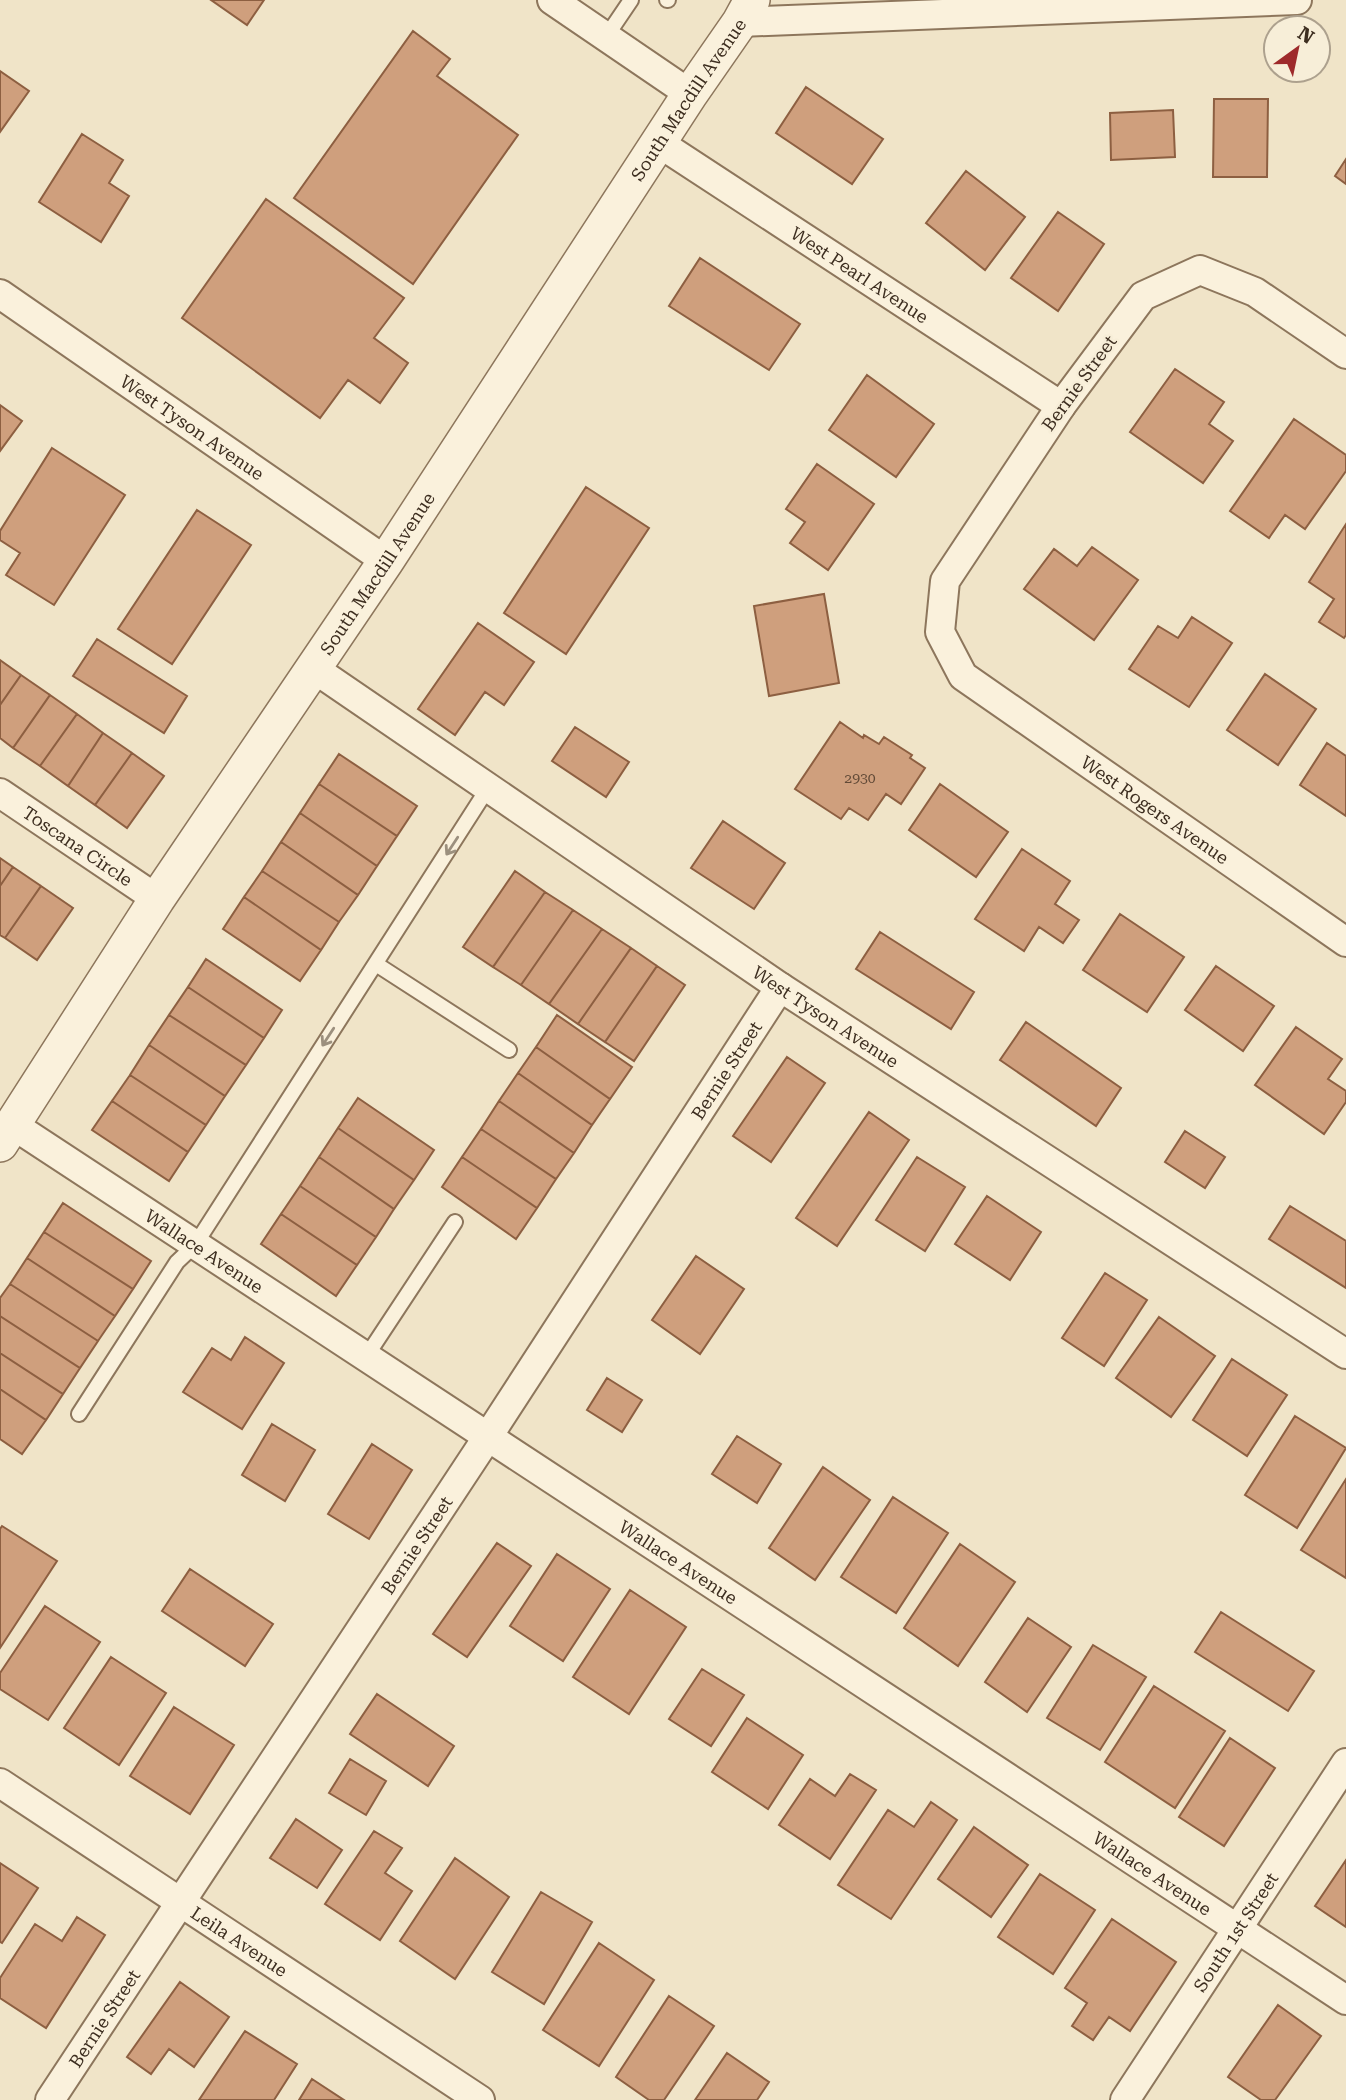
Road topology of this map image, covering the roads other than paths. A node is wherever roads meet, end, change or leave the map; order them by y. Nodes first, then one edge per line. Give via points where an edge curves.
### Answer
1 (551, 0) edge
2 (631, 0) edge
3 (1297, 0) edge
4 (746, 11) edge
5 (606, 37) junction
6 (690, 94) junction
7 (659, 143) junction
8 (0, 294) edge
9 (1346, 355) edge
10 (1061, 406) junction
11 (386, 561) junction
12 (313, 668) junction
13 (963, 677) joint
14 (488, 788) junction
15 (0, 793) edge
16 (157, 899) junction
17 (1346, 942) edge
18 (376, 964) junction
19 (780, 987) junction
20 (509, 1050) dead end
21 (6, 1134) edge
22 (455, 1222) dead end
23 (195, 1245) junction
24 (1346, 1354) edge
25 (366, 1357) junction
26 (79, 1414) dead end
27 (487, 1438) junction
28 (1346, 1763) edge
29 (0, 1783) edge
30 (181, 1902) junction
31 (1237, 1930) junction
32 (1346, 2000) edge
33 (50, 2100) edge
34 (480, 2100) edge
35 (1125, 2100) edge

1 - 5 street
2 - 5 lane
3 - 4 street
4 - 6 street, South Macdill Avenue
5 - 6 street
6 - 7 street, South Macdill Avenue
7 - 10 street, West Pearl Avenue
7 - 11 street, South Macdill Avenue
8 - 11 street, West Tyson Avenue
9 - 10 street, Bernie Street via 1255,292 1200,270 1143,296
10 - 13 street, Bernie Street via 945,581 940,632
11 - 12 street, South Macdill Avenue
12 - 14 street, West Tyson Avenue
12 - 16 street, South Macdill Avenue
13 - 17 street, West Rogers Avenue
14 -> 18 lane
14 - 19 street, West Tyson Avenue
15 - 16 street, Toscana Circle
16 - 21 street, South Macdill Avenue
18 - 20 lane
18 -> 23 lane
19 - 24 street, West Tyson Avenue
19 - 27 street, Bernie Street
21 - 23 street, Wallace Avenue
22 - 25 lane
23 - 25 street, Wallace Avenue
23 - 26 lane via 177,1262
25 - 27 street, Wallace Avenue
27 - 30 street, Bernie Street
27 - 31 street, Wallace Avenue
28 - 31 street, South 1st Street
29 - 30 street, Leila Avenue
30 - 33 street, Bernie Street
30 - 34 street, Leila Avenue
31 - 32 street, Wallace Avenue
31 - 35 street, South 1st Street

